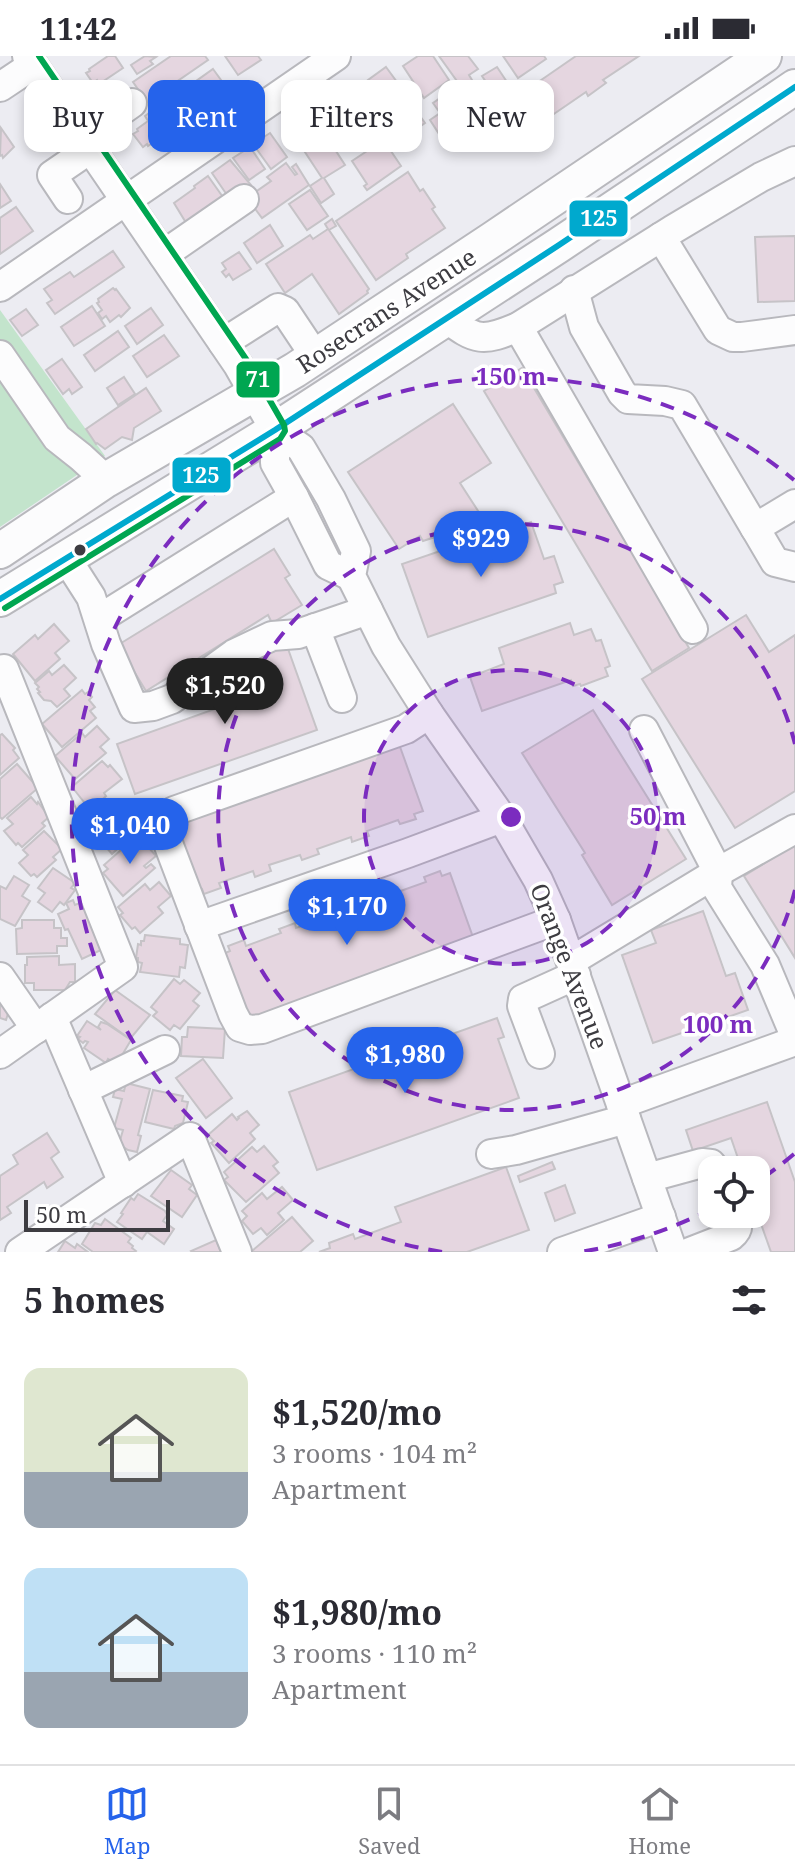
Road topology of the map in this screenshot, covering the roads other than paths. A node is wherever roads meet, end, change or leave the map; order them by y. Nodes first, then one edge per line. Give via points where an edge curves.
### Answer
1 (336, 56) edge
2 (764, 56) edge
3 (30, 60) edge
4 (44, 80) edge
5 (0, 87) edge
6 (795, 87) edge
7 (77, 152) edge
8 (93, 152) edge
9 (795, 161) edge
10 (68, 199) dead end
11 (244, 199) dead end
12 (126, 201) junction
13 (661, 237) junction
14 (163, 255) junction
15 (0, 287) edge
16 (574, 290) junction
17 (446, 318) junction
18 (518, 327) junction
19 (795, 330) edge
20 (223, 343) junction
21 (0, 355) edge
22 (315, 356) junction
23 (256, 394) junction
24 (275, 430) junction
25 (106, 480) junction
26 (294, 497) junction
27 (795, 504) edge
28 (755, 528) junction
29 (0, 551) edge
30 (66, 558) junction
31 (795, 567) edge
32 (351, 576) junction
33 (0, 599) edge
34 (368, 610) junction
35 (99, 619) junction
36 (315, 628) junction
37 (693, 629) dead end
38 (0, 671) edge
39 (342, 698) dead end
40 (429, 714) junction
41 (644, 730) dead end
42 (502, 818) junction
43 (795, 829) edge
44 (718, 872) junction
45 (556, 920) junction
46 (199, 926) junction
47 (573, 968) junction
48 (0, 977) edge
49 (44, 1023) junction
50 (795, 1039) edge
51 (165, 1050) dead end
52 (0, 1054) edge
53 (540, 1054) dead end
54 (83, 1090) junction
55 (624, 1111) junction
56 (491, 1154) dead end
57 (698, 1164) edge
58 (647, 1178) junction
59 (123, 1183) junction
60 (661, 1217) junction
61 (737, 1228) edge
62 (20, 1252) edge
63 (237, 1252) edge
64 (562, 1252) edge
65 (673, 1252) edge
66 (690, 1252) edge

1 - 12 street
2 - 22 main road, Rosecrans Avenue
3 - 4 street, Orange Avenue
3 - 5 street
6 - 17 main road, Rosecrans Avenue
7 - 10 street via 52,175
8 - 12 street, Orange Avenue
9 - 13 street
11 - 14 street
12 - 14 street, Orange Avenue
12 - 15 street
13 - 16 street
13 - 19 street via 718,330 742,337
14 - 20 street, Orange Avenue
16 - 18 street
16 - 28 street via 584,327 622,393 628,399 682,405
17 - 18 street via 474,337
17 - 24 main road, Rosecrans Avenue
18 - 37 street
20 - 22 street via 278,308
20 - 23 street, Orange Avenue
21 - 25 street via 57,438
22 - 23 main road, Rosecrans Avenue
23 - 24 street, Orange Avenue
23 - 25 main road, Rosecrans Avenue
24 - 26 street, Orange Avenue via 275,463
24 - 30 main road, Rosecrans Avenue
24 - 32 street, Orange Avenue via 301,448 331,499 356,551
25 - 29 main road, Rosecrans Avenue
26 - 32 street, Orange Avenue via 328,565
26 - 35 street
27 - 28 street
28 - 31 street via 775,562
30 - 33 main road, Rosecrans Avenue
30 - 35 street
32 - 34 street, Orange Avenue
34 - 36 street
34 - 40 street, Orange Avenue
35 - 36 street via 134,708 172,699 258,642
36 - 39 street
38 - 49 street via 4,669 123,967
40 - 42 street, Orange Avenue
40 - 46 street via 406,729 174,811 163,830
41 - 44 street
42 - 45 street, Orange Avenue
42 - 46 street
43 - 44 street
44 - 47 street
44 - 50 street via 717,888 765,965
45 - 46 street via 250,1030 240,1027 233,1014
45 - 47 street, Orange Avenue
47 - 53 street via 523,999
47 - 55 street, Orange Avenue
48 - 49 street
49 - 52 street
49 - 54 street
50 - 55 street
51 - 54 street
54 - 59 street
55 - 56 street
55 - 58 street, Orange Avenue
57 - 58 street
58 - 60 street, Orange Avenue
59 - 62 street
59 - 63 street via 190,1137
60 - 64 street
60 - 65 street, Orange Avenue
61 - 66 street via 731,1236

